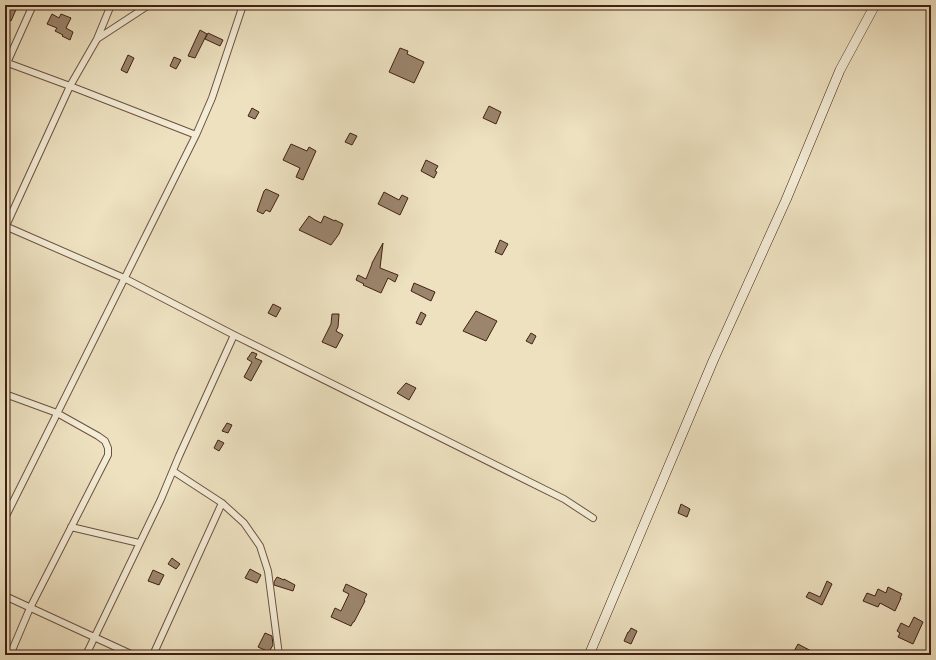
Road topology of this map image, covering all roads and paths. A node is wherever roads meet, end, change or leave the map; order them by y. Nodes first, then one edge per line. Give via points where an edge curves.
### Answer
1 (33, 5) edge
2 (111, 5) edge
3 (149, 5) edge
4 (243, 5) edge
5 (875, 5) edge
6 (97, 39) junction
7 (6, 64) edge
8 (70, 86) junction
9 (196, 135) junction
10 (5, 226) edge
11 (124, 278) junction
12 (234, 335) junction
13 (5, 394) edge
14 (57, 413) junction
15 (173, 471) junction
16 (222, 503) junction
17 (5, 518) edge
18 (593, 518) dead end
19 (71, 527) junction
20 (139, 543) junction
21 (5, 596) edge
22 (30, 608) junction
23 (95, 637) junction
24 (10, 655) edge
25 (86, 655) edge
26 (133, 655) edge
27 (153, 655) edge
28 (279, 655) edge
29 (589, 655) edge

1 - 7 street
2 - 6 street
3 - 6 street
4 - 9 street via 212,98
5 - 29 main road via 840,70
6 - 8 street
7 - 8 street
8 - 9 street
8 - 10 street
9 - 11 street
10 - 11 street
11 - 12 street
11 - 14 street
12 - 15 street
12 - 18 street via 564,499
13 - 14 street
14 - 17 street
14 - 19 street via 98,436 105,441 108,448 108,455
15 - 16 street
15 - 20 street
16 - 27 street
16 - 28 street via 244,523 260,546 268,571
19 - 20 street
19 - 22 street
20 - 23 street
21 - 22 street
22 - 23 street
22 - 24 street
23 - 25 street
23 - 26 street

